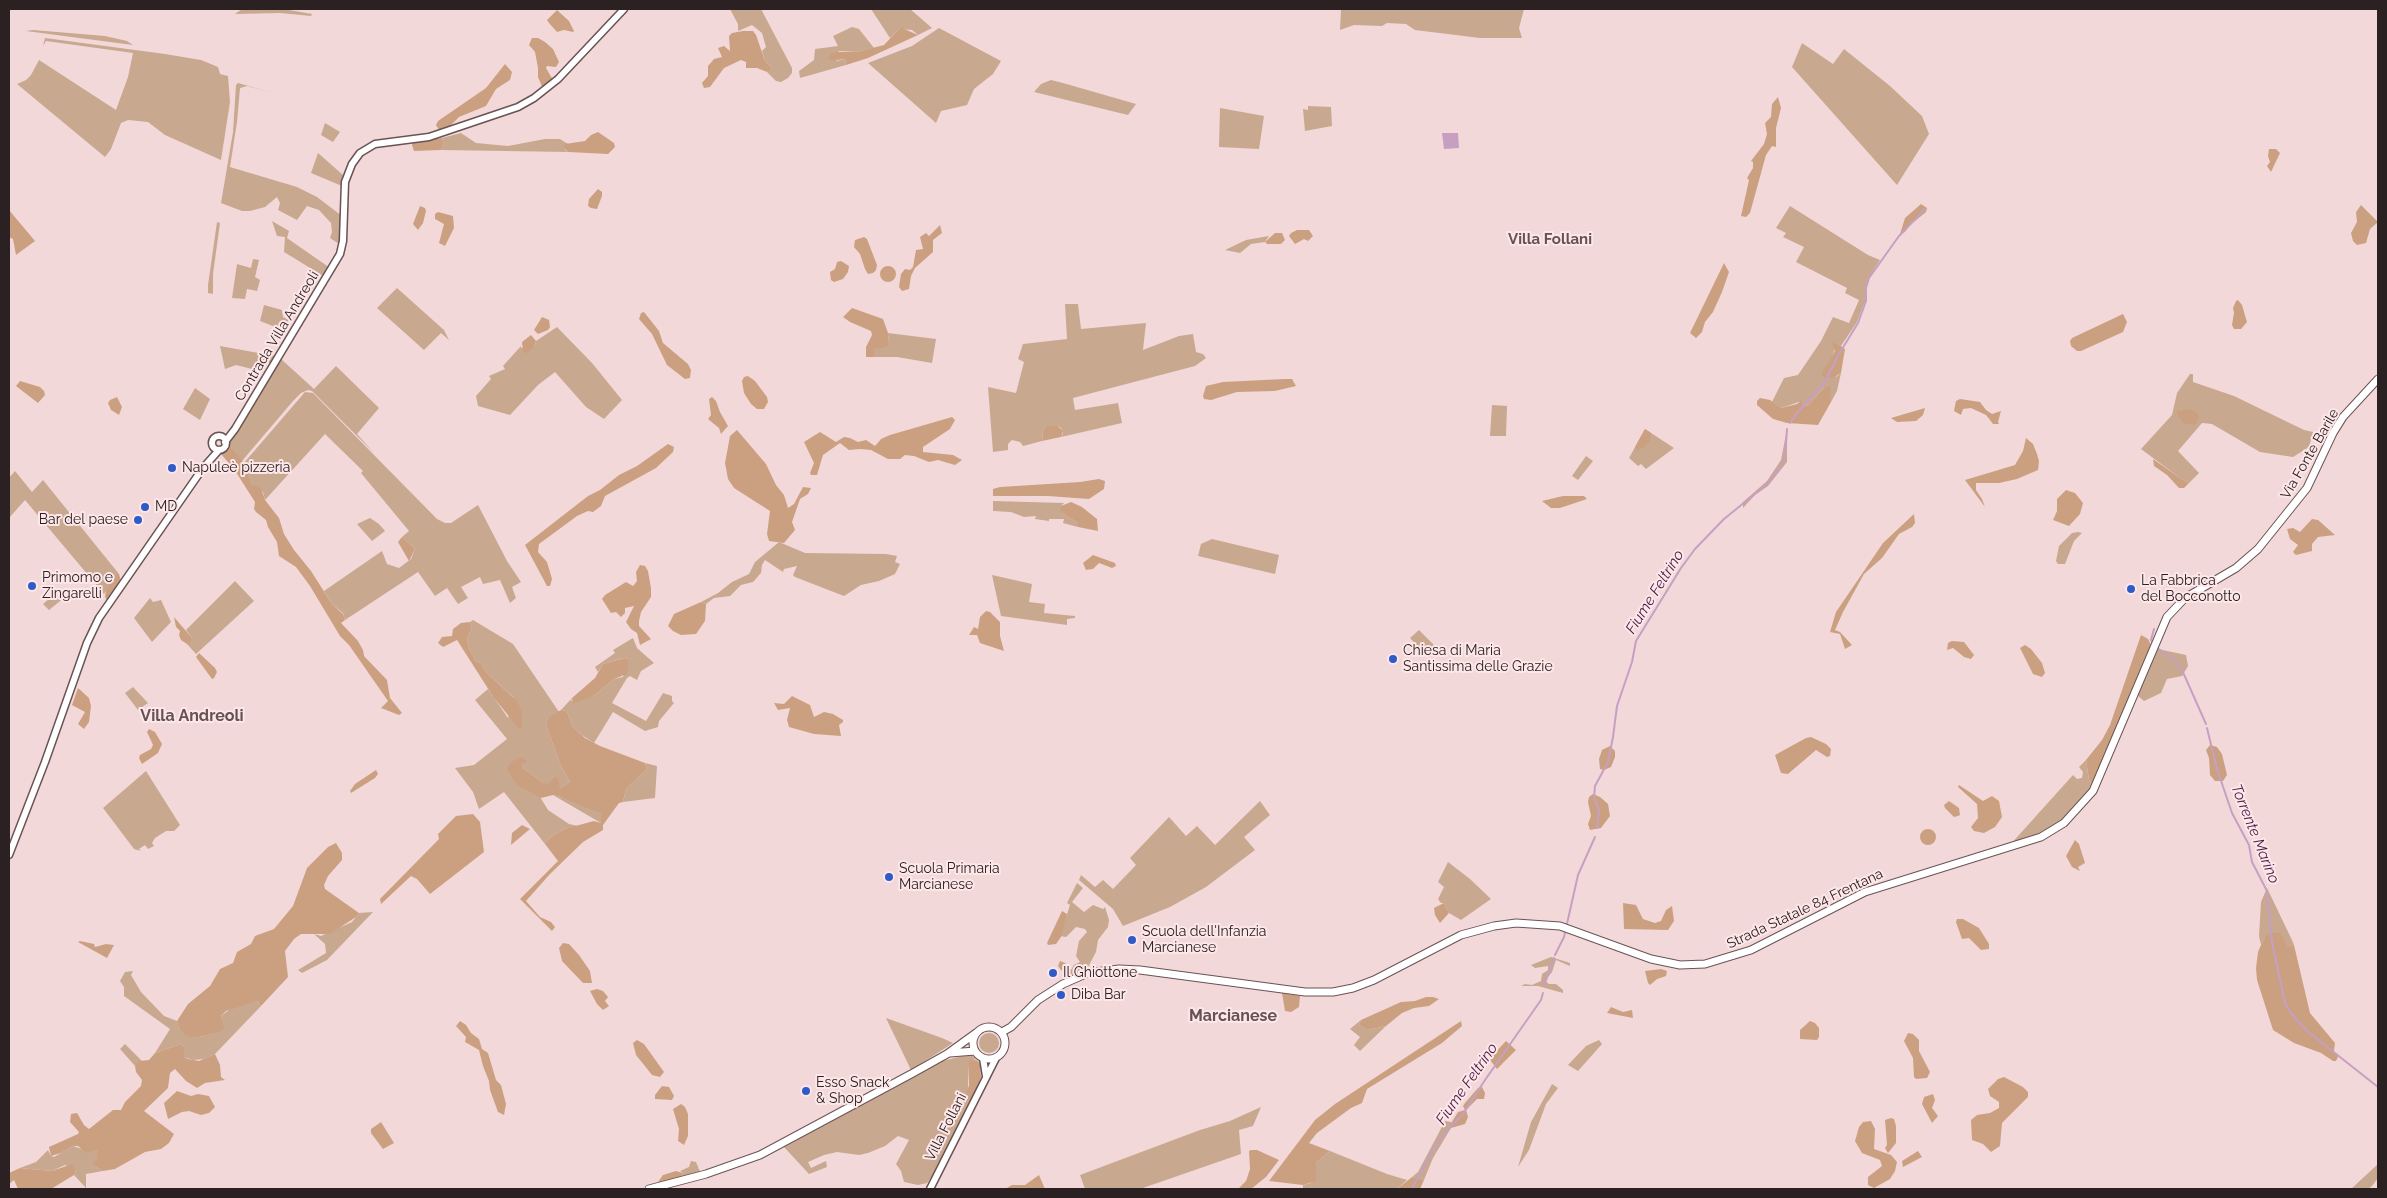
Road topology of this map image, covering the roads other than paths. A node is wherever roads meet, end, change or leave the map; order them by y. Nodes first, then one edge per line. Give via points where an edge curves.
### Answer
1 (624, 9) edge
2 (2378, 379) edge
3 (225, 442) junction
4 (216, 448) junction
5 (2217, 579) joint
6 (9, 855) edge
7 (1018, 1020) junction
8 (1002, 1032) junction
9 (976, 1033) junction
10 (1006, 1044) junction
11 (975, 1051) junction
12 (947, 1054) junction
13 (983, 1058) junction
14 (996, 1058) junction
15 (986, 1076) junction
16 (649, 1189) edge
17 (930, 1189) edge

1 - 3 main road, Contrada Villa Andreoli via 558,79 518,107 429,137 366,148 352,164 346,182 343,241 334,268
2 - 5 main road, Via Fonte Barile via 2343,416 2299,501 2258,549
3 - 4 main road via 224,447
3 - 4 main road via 217,437 213,441
4 - 6 main road via 99,618
5 - 7 main road, Strada Statale 84 Frentana via 2178,605 2167,617 2100,778 2085,801 2064,823 2041,837 1865,892 1751,950 1721,961 1680,964 1651,959 1581,932 1545,924 1516,923 1472,932 1374,980 1342,991 1305,992 1140,970 1105,970 1088,973 1063,984 1038,1000
7 - 8 main road, Strada Statale 84 Frentana
7 - 10 main road, Strada Statale 84 Frentana
8 - 9 main road via 988,1026
8 - 10 main road
9 - 11 main road
9 - 12 main road
10 - 14 main road
11 - 12 main road
11 - 13 main road
12 - 16 main road via 760,1155
13 - 14 main road
13 - 15 main road
14 - 15 main road, Villa Follani
15 - 17 main road, Villa Follani

